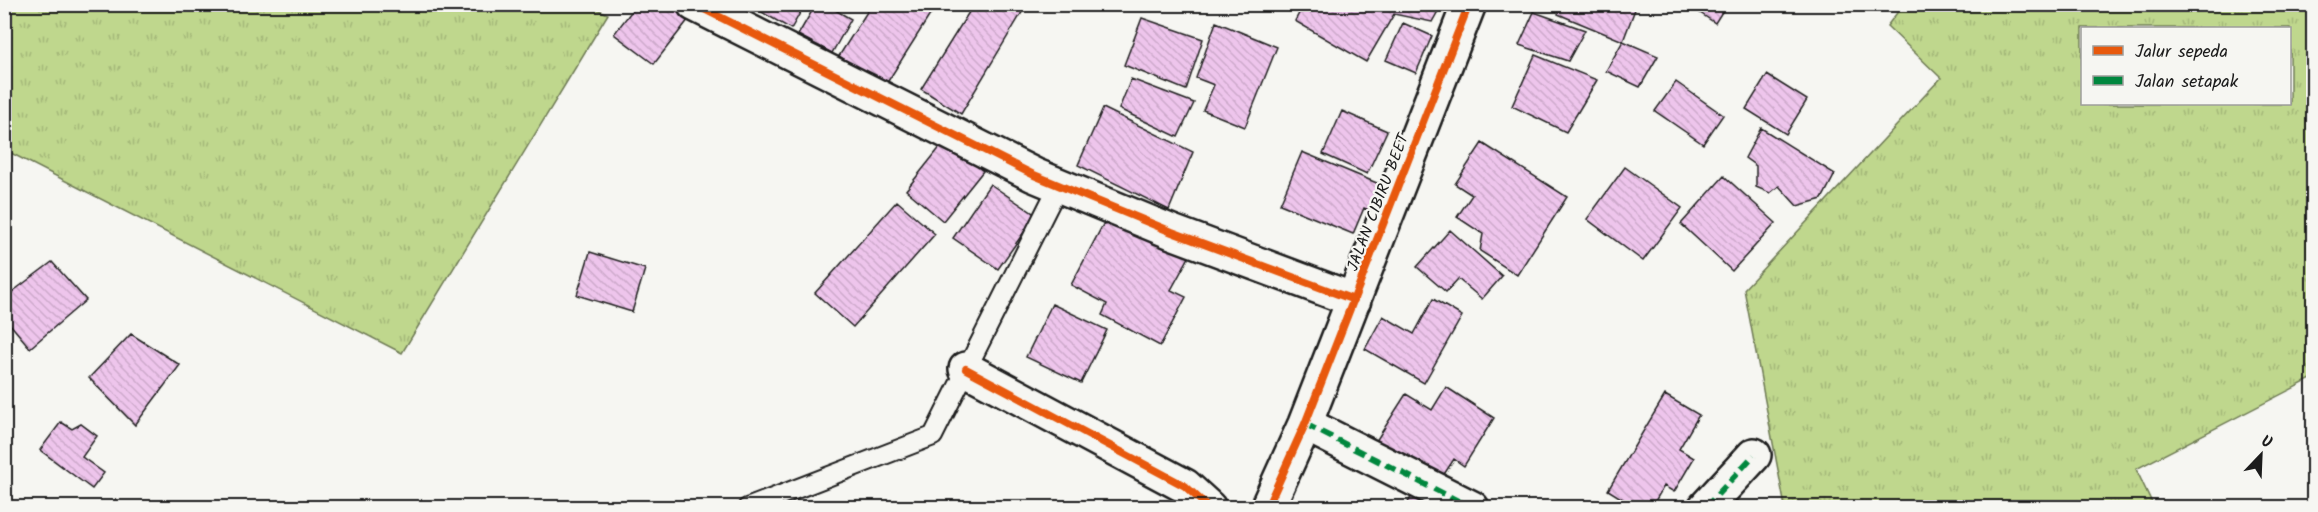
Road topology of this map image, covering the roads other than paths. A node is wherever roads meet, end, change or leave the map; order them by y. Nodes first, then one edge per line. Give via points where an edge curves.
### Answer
1 (694, 4) edge
2 (1465, 6) edge
3 (1059, 185) junction
4 (1354, 300) junction
5 (966, 369) junction
6 (1305, 424) junction
7 (1754, 455) dead end
8 (747, 507) edge
9 (1209, 507) edge
10 (1267, 507) edge
11 (1472, 507) edge
12 (1705, 507) edge

1 - 3 street
2 - 4 street, JALAN CIBIRU BEET
3 - 4 street
3 - 5 lane
4 - 6 street, JALAN CIBIRU BEET
5 - 8 lane via 933,436
5 - 9 street via 1185,486
6 - 10 street, JALAN CIBIRU BEET
6 - 11 street
7 - 12 street

